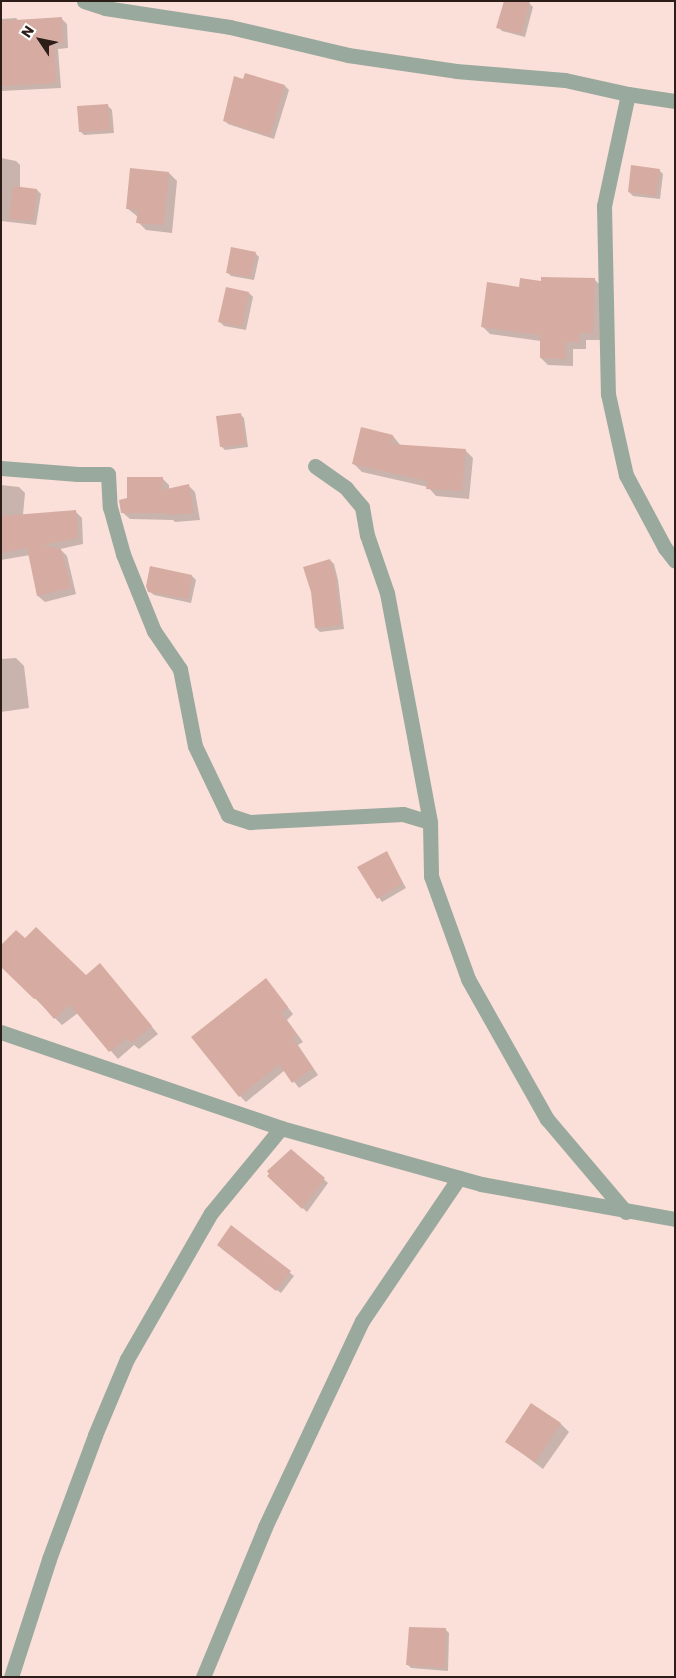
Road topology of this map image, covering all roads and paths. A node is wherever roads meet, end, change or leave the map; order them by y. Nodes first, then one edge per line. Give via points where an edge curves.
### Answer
1 (84, 1) edge
2 (628, 94) junction
3 (675, 102) edge
4 (315, 466) dead end
5 (1, 468) edge
6 (675, 561) edge
7 (430, 822) junction
8 (3, 1036) edge
9 (281, 1128) junction
10 (459, 1178) junction
11 (626, 1212) junction
12 (675, 1219) edge
13 (11, 1677) edge
14 (203, 1677) edge

1 - 2 street via 105,8 230,27 348,55 456,71 565,80
2 - 3 street
2 - 6 street via 604,206 608,394 626,475
4 - 7 street via 346,488 362,507 367,535 387,593
5 - 7 street via 108,474 110,507 122,554 154,631 180,669 195,746 228,815 250,822 403,814
7 - 11 street via 431,876 468,979 547,1119
8 - 9 street
9 - 10 street
9 - 13 street via 211,1213 126,1359 49,1558
10 - 11 street
10 - 14 street via 362,1321 265,1527
11 - 12 street

